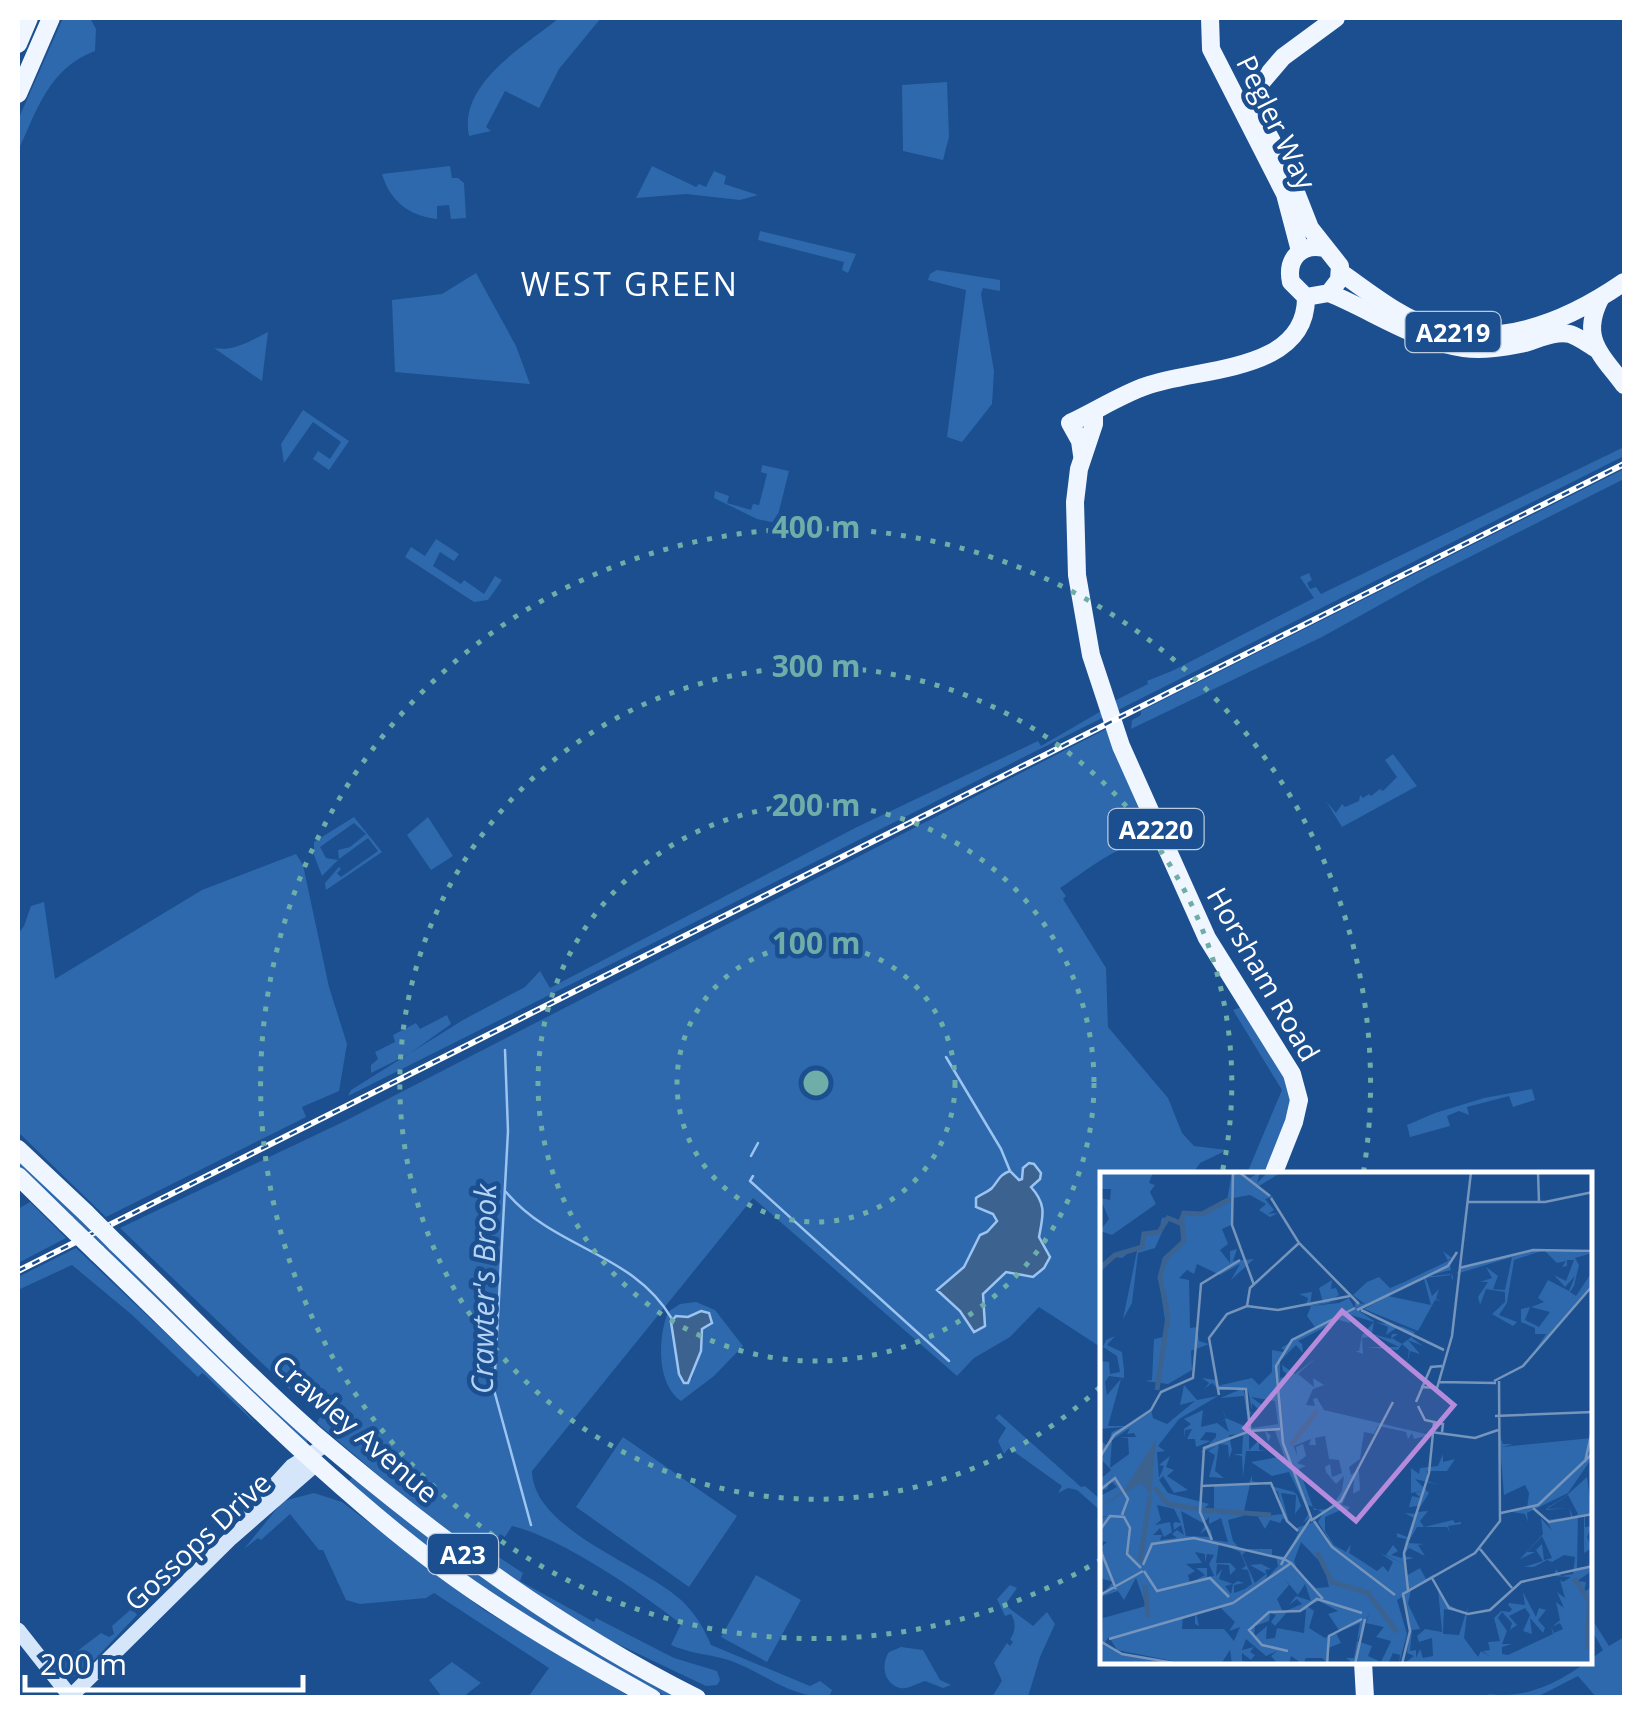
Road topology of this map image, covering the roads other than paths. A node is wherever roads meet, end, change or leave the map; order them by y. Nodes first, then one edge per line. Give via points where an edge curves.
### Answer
1 (29, 18) edge
2 (52, 18) edge
3 (1210, 18) edge
4 (1336, 18) edge
5 (18, 44) edge
6 (1227, 80) junction
7 (1260, 85) junction
8 (18, 94) edge
9 (1324, 248) junction
10 (1300, 251) junction
11 (1340, 272) junction
12 (1624, 282) edge
13 (1320, 295) junction
14 (1600, 299) junction
15 (1597, 349) junction
16 (1624, 385) edge
17 (1094, 412) junction
18 (1082, 455) junction
19 (18, 1149) edge
20 (1274, 1172) edge
21 (18, 1176) edge
22 (282, 1430) junction
23 (318, 1452) junction
24 (283, 1474) junction
25 (230, 1538) junction
26 (18, 1630) edge
27 (1363, 1665) edge
28 (70, 1697) edge
29 (652, 1698) edge
30 (697, 1698) edge
31 (1365, 1698) edge

1 - 5 main road
2 - 8 main road
3 - 6 main road, Pegler Way via 1211,50
4 - 7 main road via 1283,56
6 - 7 main road
6 - 10 main road, Pegler Way via 1285,194
7 - 9 main road, Pegler Way via 1256,98 1268,134
9 - 10 main road
9 - 11 main road
10 - 13 main road via 1289,275 1294,288
11 - 13 main road
11 - 14 main road, A2219 via 1408,318 1472,336 1531,328
12 - 14 main road, A2219
13 - 15 main road, A2219 via 1363,307 1434,343 1499,348 1561,334
13 - 17 main road, A2220 via 1314,328 1280,359 1146,386
14 - 15 main road via 1591,318
15 - 16 main road
17 - 18 main road, Horsham Road / A2220
17 - 18 main road, Horsham Road / A2220 via 1070,423
18 - 20 main road, Horsham Road / A2220 via 1076,557 1097,674 1207,938 1273,1039 1297,1090 1294,1122
19 - 23 main road, Crawley Avenue / A23, bridge via 223,1346
21 - 22 main road, Crawley Avenue / A23, bridge
22 - 23 main road, Crawley Avenue / A23
22 - 24 street via 290,1455
23 - 24 street
23 - 25 street, Gossops Drive
23 - 29 main road, Crawley Avenue / A23 via 439,1566
23 - 30 main road, Crawley Avenue / A23 via 514,1591
24 - 25 street
25 - 28 street, Gossops Drive
26 - 28 street
27 - 31 main road

